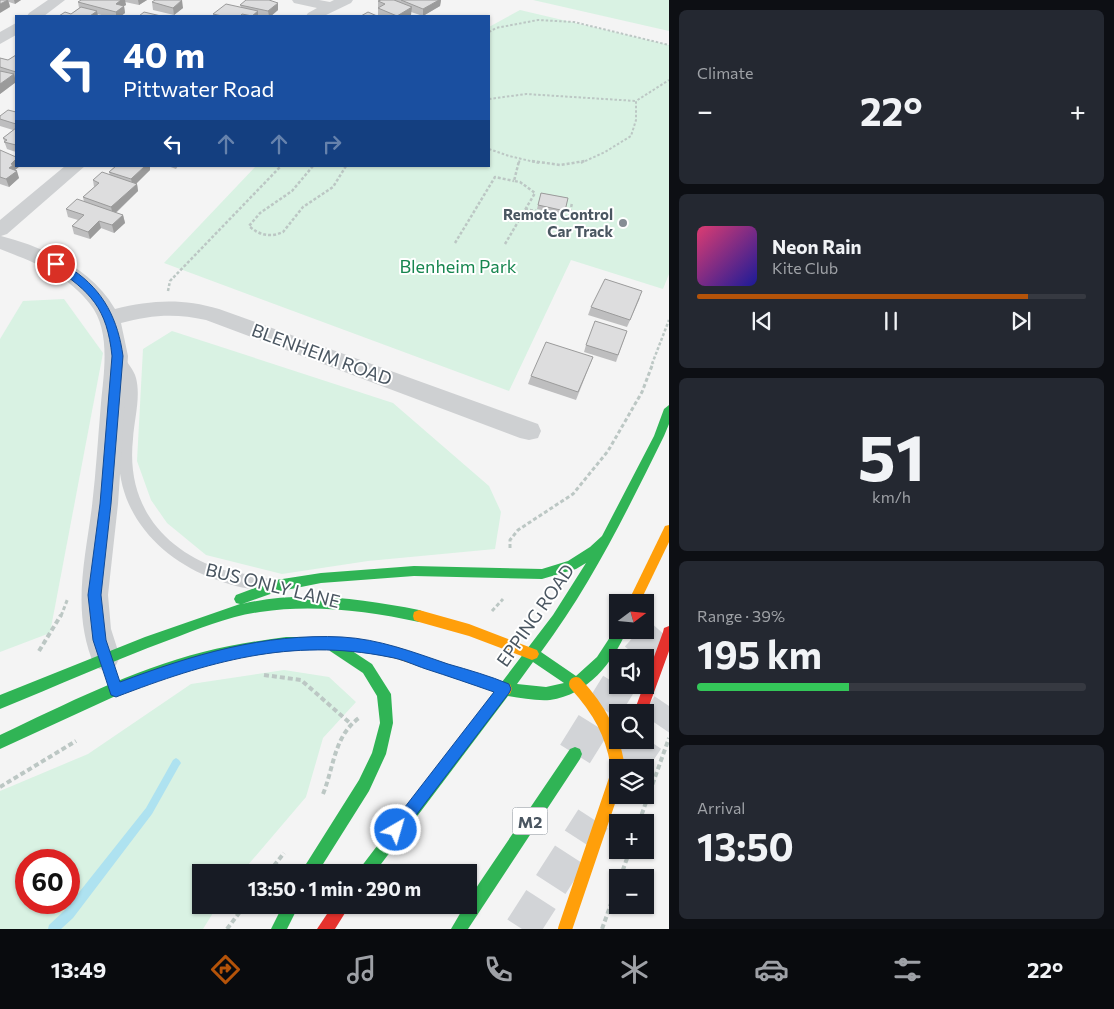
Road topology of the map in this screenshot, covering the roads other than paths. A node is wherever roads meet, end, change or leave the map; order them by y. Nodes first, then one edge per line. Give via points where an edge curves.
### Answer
1 (58, 0) edge
2 (299, 0) edge
3 (346, 0) edge
4 (330, 7) junction
5 (36, 15) edge
6 (315, 15) edge
7 (15, 29) edge
8 (0, 40) edge
9 (75, 167) edge
10 (0, 230) edge
11 (0, 242) edge
12 (109, 318) junction
13 (117, 356) junction
14 (669, 409) edge
15 (529, 432) dead end
16 (669, 530) edge
17 (607, 539) junction
18 (276, 586) junction
19 (639, 594) edge
20 (351, 605) junction
21 (208, 620) junction
22 (669, 632) edge
23 (616, 639) edge
24 (318, 643) junction
25 (532, 654) junction
26 (111, 676) junction
27 (573, 681) junction
28 (505, 689) junction
29 (0, 702) edge
30 (644, 704) edge
31 (0, 742) edge
32 (627, 749) dead end
33 (575, 754) tunnel mouth
34 (617, 759) edge
35 (623, 759) edge
36 (609, 801) edge
37 (314, 864) edge
38 (372, 864) edge
39 (286, 914) edge
40 (336, 914) edge
41 (279, 929) edge
42 (325, 929) edge
43 (459, 929) edge
44 (565, 929) edge

1 - 5 street
2 - 4 street
3 - 4 street
4 - 6 street
7 - 8 street
9 - 10 street
11 - 12 street via 51,261 72,274 98,298
12 - 13 street
12 - 15 street, BLENHEIM ROAD via 166,306 211,314
13 - 18 lane, BUS ONLY LANE via 131,379 125,460 130,492 144,521 169,547 208,571
13 - 26 street via 106,504 94,595 97,628
14 - 17 main road, EPPING ROAD via 659,436
16 - 19 main road
17 - 18 main road via 572,564 542,574 414,571 321,578
17 - 25 main road, EPPING ROAD via 558,619
18 - 20 lane, BUS ONLY LANE
18 - 21 main road via 243,597
20 - 21 main road via 270,605
20 - 25 main road via 435,619
21 - 26 main road
22 - 30 main road
23 - 27 main road via 600,663
24 - 26 main road via 264,646 170,670
24 - 28 main road via 360,645 391,651
24 - 37 main road via 352,654 367,667 383,688 390,713 385,743 370,774
25 - 27 main road
25 - 28 main road, EPPING ROAD
26 - 29 main road
26 - 31 main road
27 - 28 main road via 558,692
27 - 34 main road, bridge via 592,700 608,726
28 - 38 main road, EPPING ROAD
32 - 35 main road
33 - 43 main road, M2
36 - 44 main road, bridge
39 - 41 main road
40 - 42 main road

